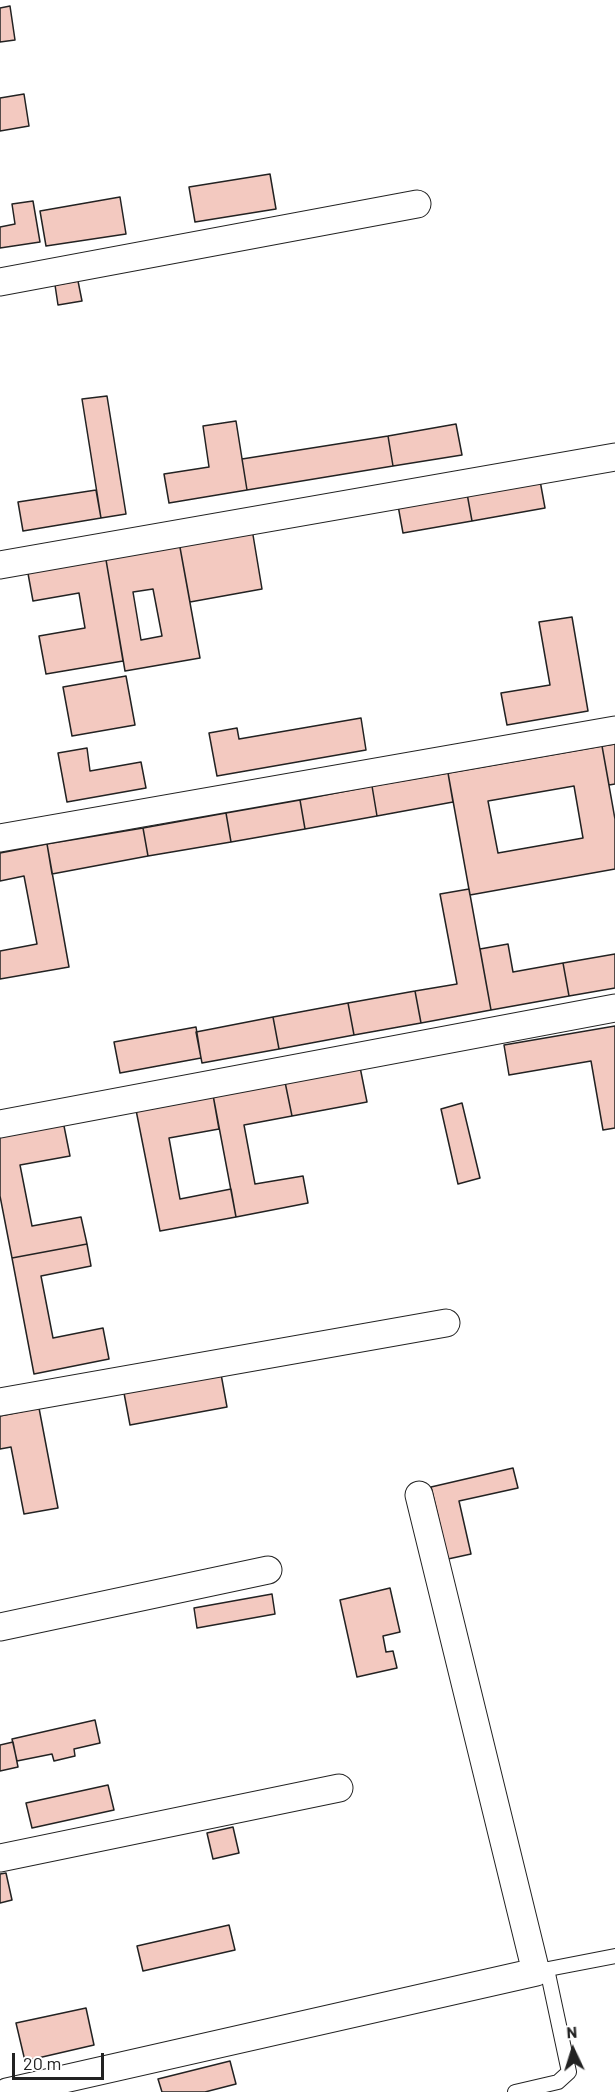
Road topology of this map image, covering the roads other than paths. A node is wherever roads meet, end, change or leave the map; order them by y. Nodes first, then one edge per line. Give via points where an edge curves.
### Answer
1 (417, 204) dead end
2 (0, 282) edge
3 (615, 457) edge
4 (0, 564) edge
5 (615, 730) edge
6 (0, 838) edge
7 (615, 1008) edge
8 (0, 1124) edge
9 (446, 1323) dead end
10 (0, 1401) edge
11 (419, 1495) dead end
12 (268, 1570) dead end
13 (0, 1627) edge
14 (339, 1788) dead end
15 (0, 1858) edge
16 (615, 1956) edge
17 (542, 1971) junction
18 (7, 2092) edge
19 (515, 2092) edge

1 - 2 street
3 - 4 street
5 - 6 street
7 - 8 street
9 - 10 street
11 - 17 street
12 - 13 street
14 - 15 street
16 - 17 lane
17 - 18 street
17 - 19 lane via 569,2072 558,2082

